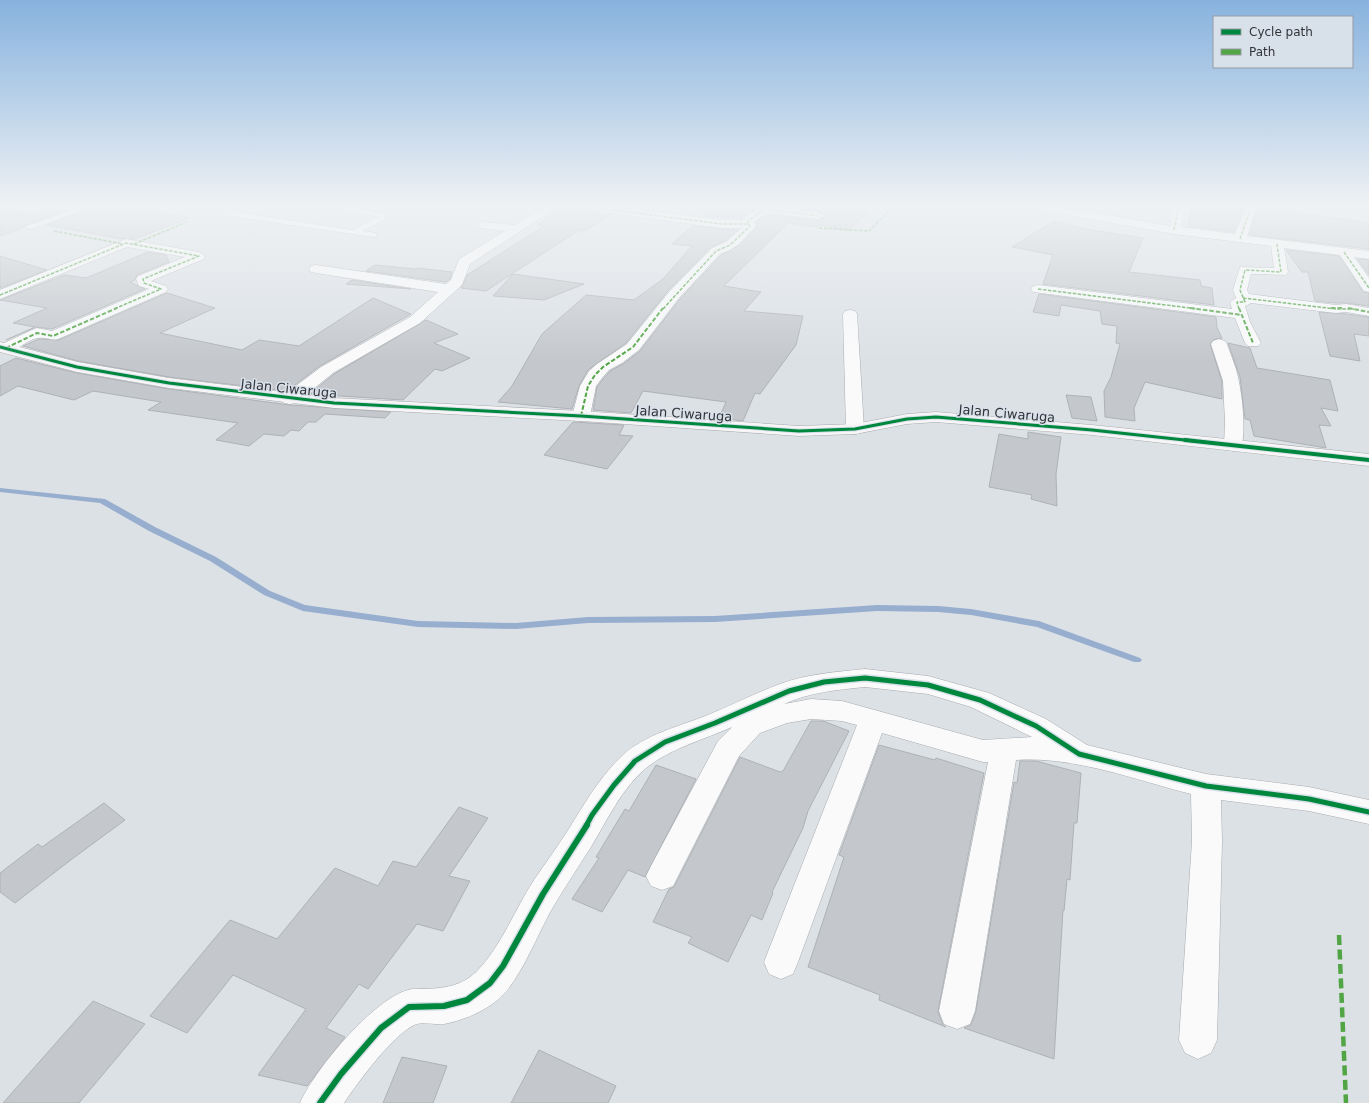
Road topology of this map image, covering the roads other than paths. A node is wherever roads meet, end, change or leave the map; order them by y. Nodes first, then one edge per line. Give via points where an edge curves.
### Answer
1 (91, 257) edge
2 (196, 257) edge
3 (471, 257) edge
4 (710, 257) edge
5 (1279, 257) edge
6 (1348, 257) edge
7 (316, 269) dead end
8 (1369, 288) edge
9 (449, 289) junction
10 (1038, 289) dead end
11 (0, 295) edge
12 (1243, 298) junction
13 (1368, 311) edge
14 (850, 314) dead end
15 (1242, 314) junction
16 (1253, 343) dead end
17 (1219, 344) dead end
18 (3, 348) edge
19 (290, 399) junction
20 (581, 416) junction
21 (855, 429) junction
22 (1233, 445) junction
23 (1369, 460) edge
24 (873, 720) junction
25 (1004, 750) junction
26 (1079, 754) junction
27 (1206, 786) junction
28 (1369, 812) edge
29 (662, 876) dead end
30 (780, 962) dead end
31 (957, 1011) dead end
32 (1198, 1040) dead end
33 (320, 1103) edge

1 - 11 street
2 - 18 street via 143,280 144,283 161,289 53,336 37,333
3 - 9 street via 464,262 457,282
4 - 20 street via 674,295 633,347 595,375 588,386
5 - 12 street via 1281,272 1245,270 1240,290
6 - 8 street
7 - 9 street
9 - 19 street via 415,320 328,370
10 - 15 street
12 - 13 street
12 - 15 street via 1245,302 1237,302
14 - 21 street
15 - 16 street via 1242,322
17 - 22 street via 1231,381
18 - 19 street, Jalan Ciwaruga via 77,366 169,383
19 - 20 street, Jalan Ciwaruga
20 - 21 street, Jalan Ciwaruga via 799,431
21 - 22 street, Jalan Ciwaruga via 907,419 936,417
22 - 23 street, Jalan Ciwaruga
24 - 25 street via 983,751
24 - 29 street via 842,711 811,709 784,714 750,726 728,749
24 - 30 street
25 - 26 street via 1035,748
25 - 31 street
26 - 27 street
26 - 33 street via 1036,726 980,700 928,685 865,678 824,682 789,690 665,742 635,762 609,791 543,894 503,966 490,983 467,1000 444,1006 409,1008 381,1028 341,1074
27 - 28 street via 1309,799
27 - 32 street via 1208,841

